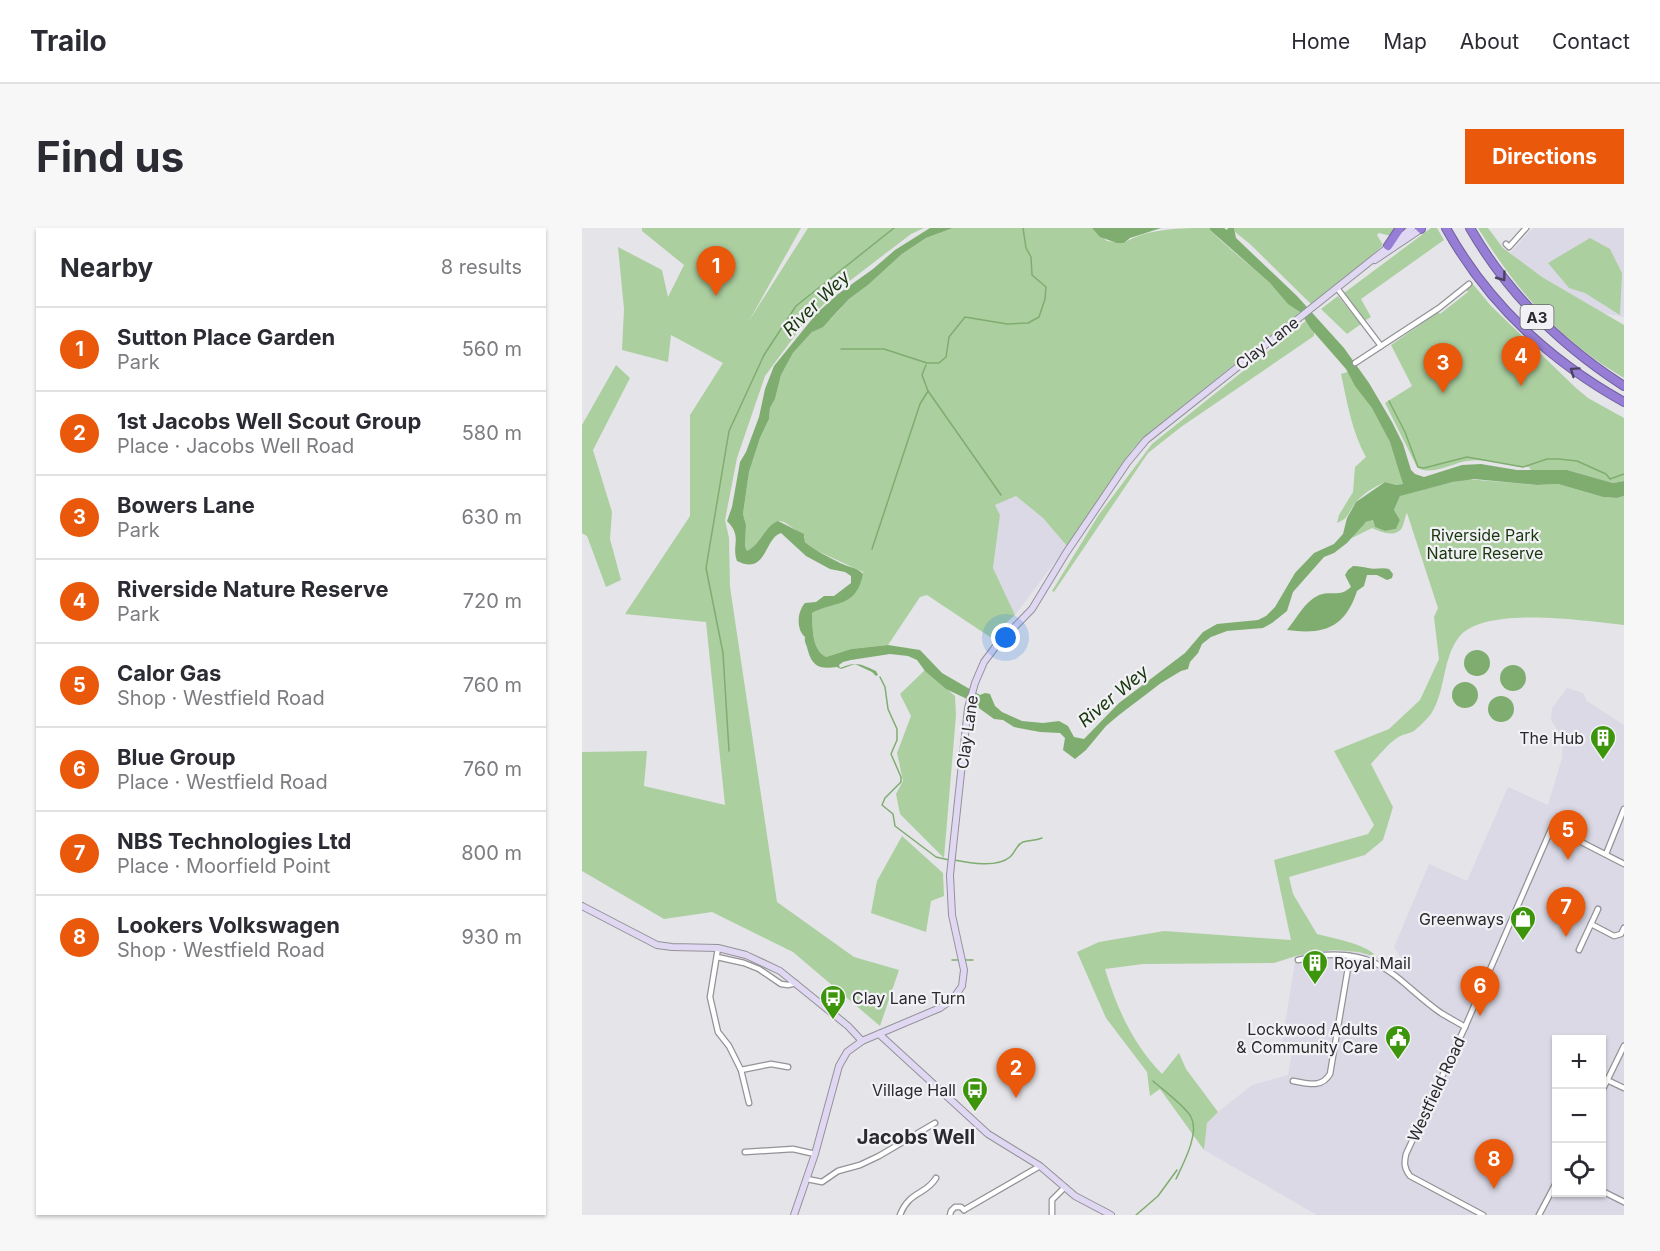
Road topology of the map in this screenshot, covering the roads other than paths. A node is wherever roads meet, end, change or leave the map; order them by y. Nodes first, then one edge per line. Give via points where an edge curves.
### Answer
1 (1400, 228) edge
2 (1412, 228) edge
3 (1421, 228) edge
4 (1446, 228) edge
5 (1470, 228) edge
6 (1526, 228) edge
7 (1506, 244) dead end
8 (1388, 246) junction
9 (1372, 261) junction
10 (1468, 284) dead end
11 (1337, 288) junction
12 (1381, 346) junction
13 (1355, 363) dead end
14 (1624, 386) edge
15 (1624, 402) edge
16 (1624, 809) edge
17 (1606, 854) junction
18 (1624, 864) edge
19 (582, 906) edge
20 (1598, 909) dead end
21 (1591, 924) junction
22 (1624, 928) edge
23 (718, 948) junction
24 (1579, 950) dead end
25 (1350, 956) junction
26 (717, 957) junction
27 (1298, 960) dead end
28 (796, 983) junction
29 (1465, 1027) junction
30 (879, 1034) junction
31 (862, 1041) junction
32 (1624, 1046) edge
33 (788, 1068) dead end
34 (741, 1070) junction
35 (1607, 1080) junction
36 (1293, 1081) dead end
37 (1624, 1088) edge
38 (1603, 1089) edge
39 (749, 1103) dead end
40 (935, 1124) dead end
41 (746, 1152) dead end
42 (815, 1154) junction
43 (1040, 1166) junction
44 (936, 1178) dead end
45 (807, 1179) junction
46 (1065, 1188) junction
47 (1552, 1190) edge
48 (1606, 1193) edge
49 (1624, 1202) edge
50 (965, 1213) edge
51 (794, 1215) edge
52 (900, 1215) edge
53 (950, 1215) edge
54 (1052, 1215) edge
55 (1111, 1215) edge
56 (1483, 1215) edge
57 (1539, 1215) edge

1 - 8 highway
2 - 8 street, Clay Lane
3 - 9 street, Clay Lane
15 -> 4 highway, A3 via 1576,373 1523,329 1482,284
5 -> 14 highway, A3 via 1505,281 1535,315 1570,348
6 - 7 street via 1509,247
8 - 9 street, Clay Lane
9 - 11 street, Clay Lane
10 - 12 street
11 - 12 street
11 - 30 street, Clay Lane via 1138,448 1032,609 984,662 969,703 951,860 952,915 964,970 962,986 940,1008
12 - 13 street
16 - 17 street
17 - 18 street
17 - 29 street, Westfield Road via 1552,827
19 - 23 street via 657,945
20 - 21 street
21 - 22 street via 1614,936
21 - 24 street
23 - 26 street
23 - 28 street via 746,955
25 - 27 street
25 - 29 street via 1387,968 1440,1013
25 - 36 street via 1330,1074 1316,1085
26 - 28 street via 759,969 781,984
26 - 34 street via 710,997 718,1032
28 - 31 street
29 - 56 street, Westfield Road via 1404,1162 1410,1176
30 - 31 street, Clay Lane
30 - 43 street via 978,1125
31 - 42 street, Clay Lane via 841,1062
32 - 35 street
33 - 34 street via 771,1064
34 - 39 street
35 - 37 street
35 - 38 street
40 - 45 street via 822,1182
41 - 42 street via 793,1149
42 - 45 street, Clay Lane
43 - 46 street
43 - 50 street
44 - 52 street via 932,1185 907,1200
45 - 51 street, Clay Lane
46 - 54 street via 1052,1200
46 - 55 street
47 - 57 street
48 - 49 street
50 - 53 street via 961,1207 955,1207

